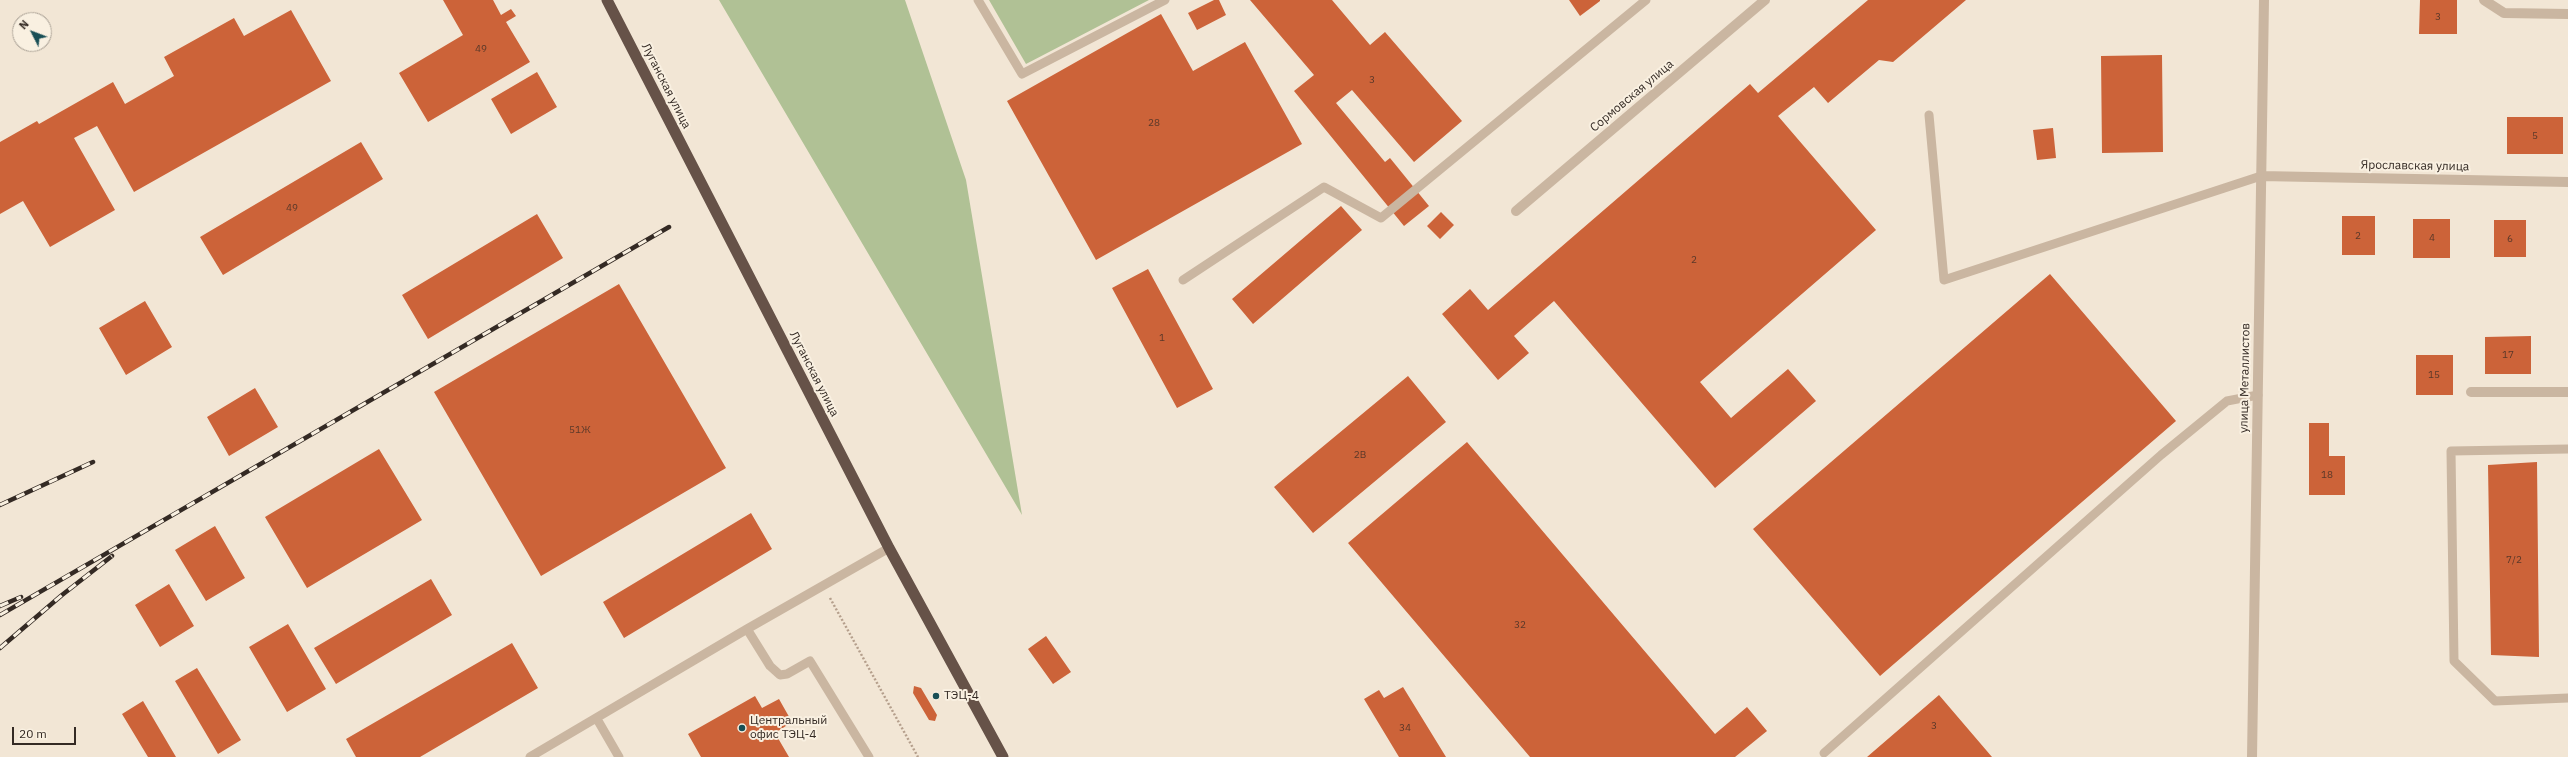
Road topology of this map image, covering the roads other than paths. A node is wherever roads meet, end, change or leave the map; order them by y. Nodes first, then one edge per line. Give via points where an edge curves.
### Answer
1 (607, 0) edge
2 (978, 0) edge
3 (1165, 0) edge
4 (1646, 0) edge
5 (1765, 0) edge
6 (2264, 0) edge
7 (2484, 0) edge
8 (2568, 14) edge
9 (1929, 115) dead end
10 (2261, 176) junction
11 (2568, 182) edge
12 (1516, 211) dead end
13 (1183, 280) dead end
14 (2471, 392) dead end
15 (2568, 392) edge
16 (2258, 395) junction
17 (2568, 449) edge
18 (889, 548) junction
19 (747, 629) junction
20 (2568, 698) edge
21 (597, 719) junction
22 (1824, 753) dead end
23 (530, 757) edge
24 (619, 757) edge
25 (869, 757) edge
26 (1003, 757) edge
27 (2252, 757) edge

1 - 18 highway, Луганская улица
2 - 3 lane via 1022,74
4 - 13 lane via 1380,218 1324,187
5 - 12 street, Сормовская улица
6 - 10 street, улица Металлистов
7 - 8 street via 2504,13
9 - 10 lane via 1944,280
10 - 11 street, Ярославская улица
10 - 16 street, улица Металлистов
14 - 15 street
16 - 22 lane via 2227,401
16 - 27 street, улица Металлистов
17 - 20 lane via 2451,451 2454,661 2495,702
18 - 19 lane
18 - 26 highway, Луганская улица
19 - 21 lane
19 - 25 lane via 770,666 780,675 787,674 810,661
21 - 23 lane
21 - 24 lane

